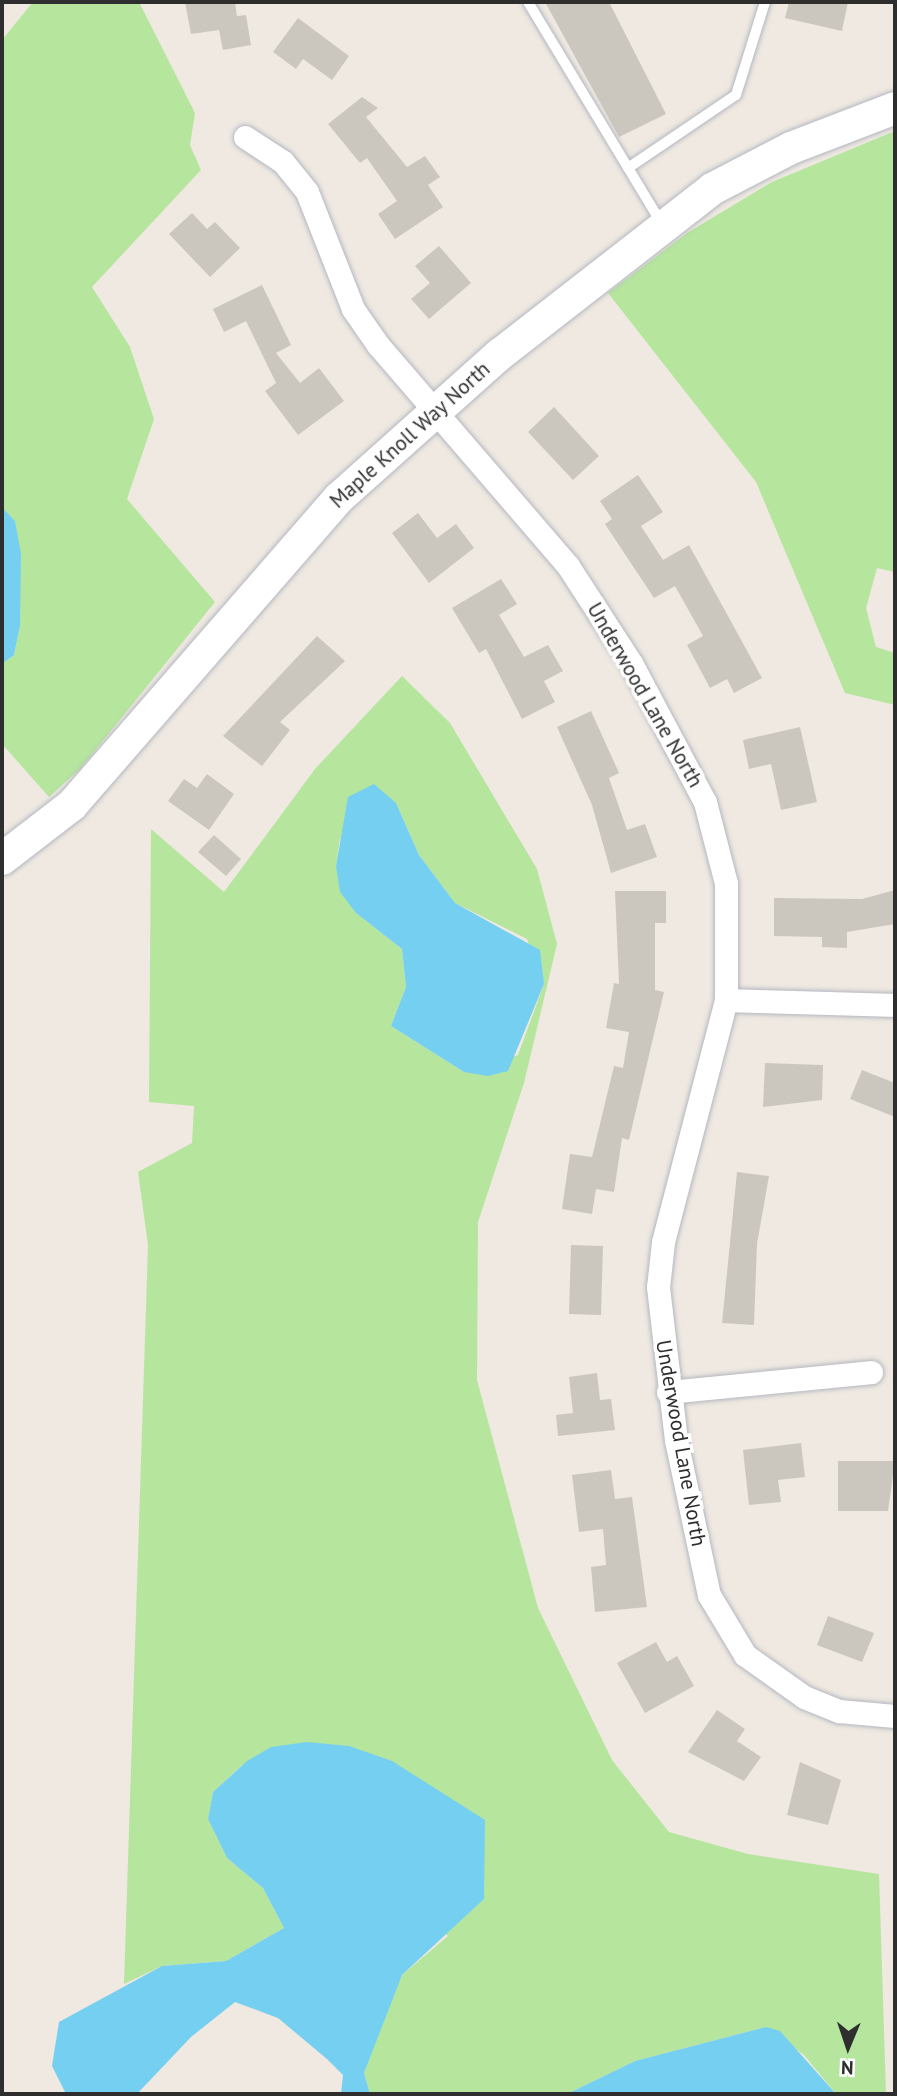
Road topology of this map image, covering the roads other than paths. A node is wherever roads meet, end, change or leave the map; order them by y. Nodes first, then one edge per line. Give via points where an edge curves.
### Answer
1 (528, 2) edge
2 (765, 2) edge
3 (895, 108) edge
4 (245, 136) dead end
5 (628, 168) junction
6 (662, 224) junction
7 (433, 411) junction
8 (2, 859) edge
9 (726, 1000) junction
10 (895, 1005) edge
11 (871, 1372) dead end
12 (668, 1392) junction
13 (895, 1716) edge

1 - 5 lane
2 - 5 lane via 736,95
3 - 6 street, Maple Knoll Way North via 791,148
4 - 7 street, Underwood Lane North via 283,162 307,192 353,309
5 - 6 lane
6 - 7 street, Maple Knoll Way North
7 - 8 street, Maple Knoll Way North via 339,498 72,805
7 - 9 street, Underwood Lane North via 568,566 688,764 705,802 726,883
9 - 10 street
9 - 12 street, Underwood Lane North via 663,1242 658,1287
11 - 12 street
12 - 13 street, Underwood Lane North via 701,1560 723,1626 771,1678 804,1697 839,1711

